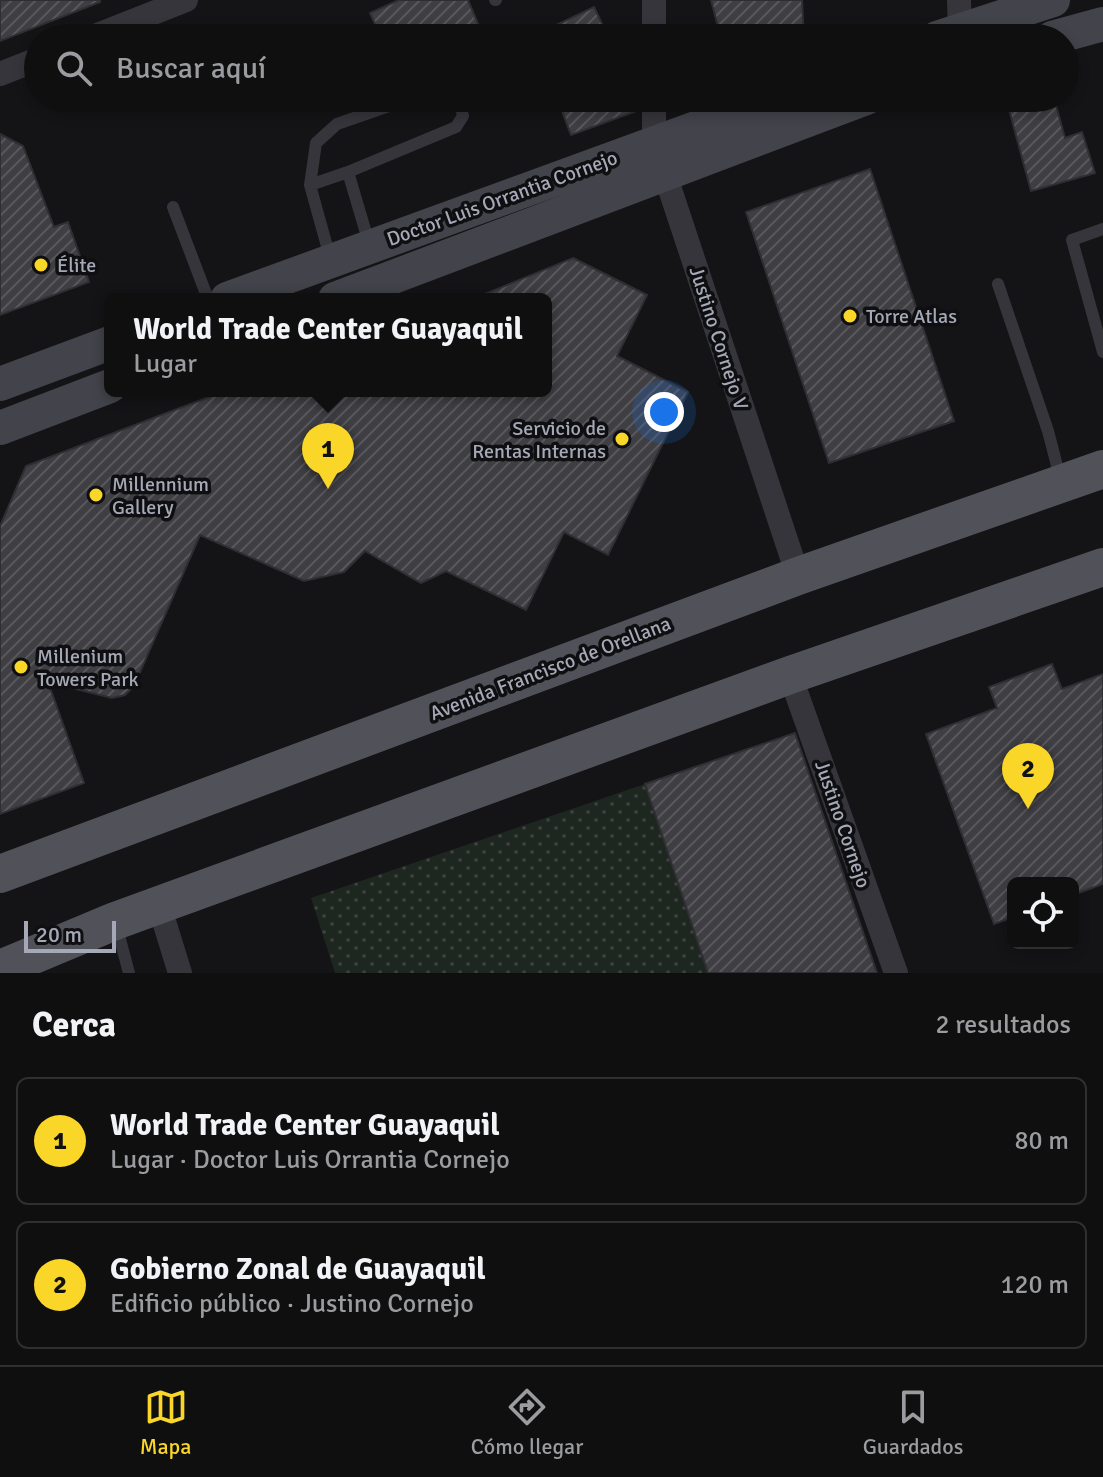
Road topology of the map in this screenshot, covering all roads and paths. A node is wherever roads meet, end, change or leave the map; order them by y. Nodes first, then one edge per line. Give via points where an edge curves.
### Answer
1 (186, 0) edge
2 (654, 0) edge
3 (1053, 0) edge
4 (952, 22) edge
5 (125, 24) edge
6 (654, 24) edge
7 (1103, 24) edge
8 (1079, 31) edge
9 (24, 65) edge
10 (0, 74) edge
11 (376, 112) edge
12 (462, 112) edge
13 (655, 112) edge
14 (750, 112) edge
15 (817, 112) edge
16 (659, 157) junction
17 (348, 172) junction
18 (310, 185) junction
19 (173, 207) dead end
20 (1103, 229) edge
21 (370, 246) junction
22 (331, 261) junction
23 (998, 284) dead end
24 (206, 293) edge
25 (243, 293) edge
26 (349, 293) edge
27 (104, 345) edge
28 (1103, 352) edge
29 (0, 384) edge
30 (104, 388) edge
31 (0, 428) edge
32 (1103, 469) edge
33 (1061, 484) junction
34 (1103, 567) edge
35 (798, 576) junction
36 (790, 675) junction
37 (0, 874) edge
38 (159, 905) junction
39 (115, 921) junction
40 (0, 969) edge
41 (129, 973) edge
42 (180, 973) edge
43 (896, 973) edge

1 - 5 street
2 - 6 street
3 - 4 street
7 - 8 street
9 - 10 street
11 - 18 lane via 328,131 316,143
12 - 17 lane via 456,127
13 - 16 street, Justino Cornejo V
14 - 16 street, Doctor Luis Orrantia Cornejo
15 - 16 street, Doctor Luis Orrantia Cornejo
16 - 21 street, Doctor Luis Orrantia Cornejo
16 - 26 street, Doctor Luis Orrantia Cornejo
16 - 35 street, Justino Cornejo V
17 - 18 lane
17 - 21 lane
18 - 22 lane
19 - 24 lane
20 - 28 lane via 1072,240
21 - 22 street, Doctor Luis Orrantia Cornejo
22 - 25 street, Doctor Luis Orrantia Cornejo
23 - 33 lane
27 - 29 street
30 - 31 street
32 - 33 main road, Avenida Francisco de Orellana
33 - 35 main road, Avenida Francisco de Orellana
34 - 36 main road
35 - 37 main road, Avenida Francisco de Orellana
36 - 38 main road
36 - 43 street, Justino Cornejo
38 - 39 main road
38 - 42 street
39 - 40 main road
39 - 41 lane

